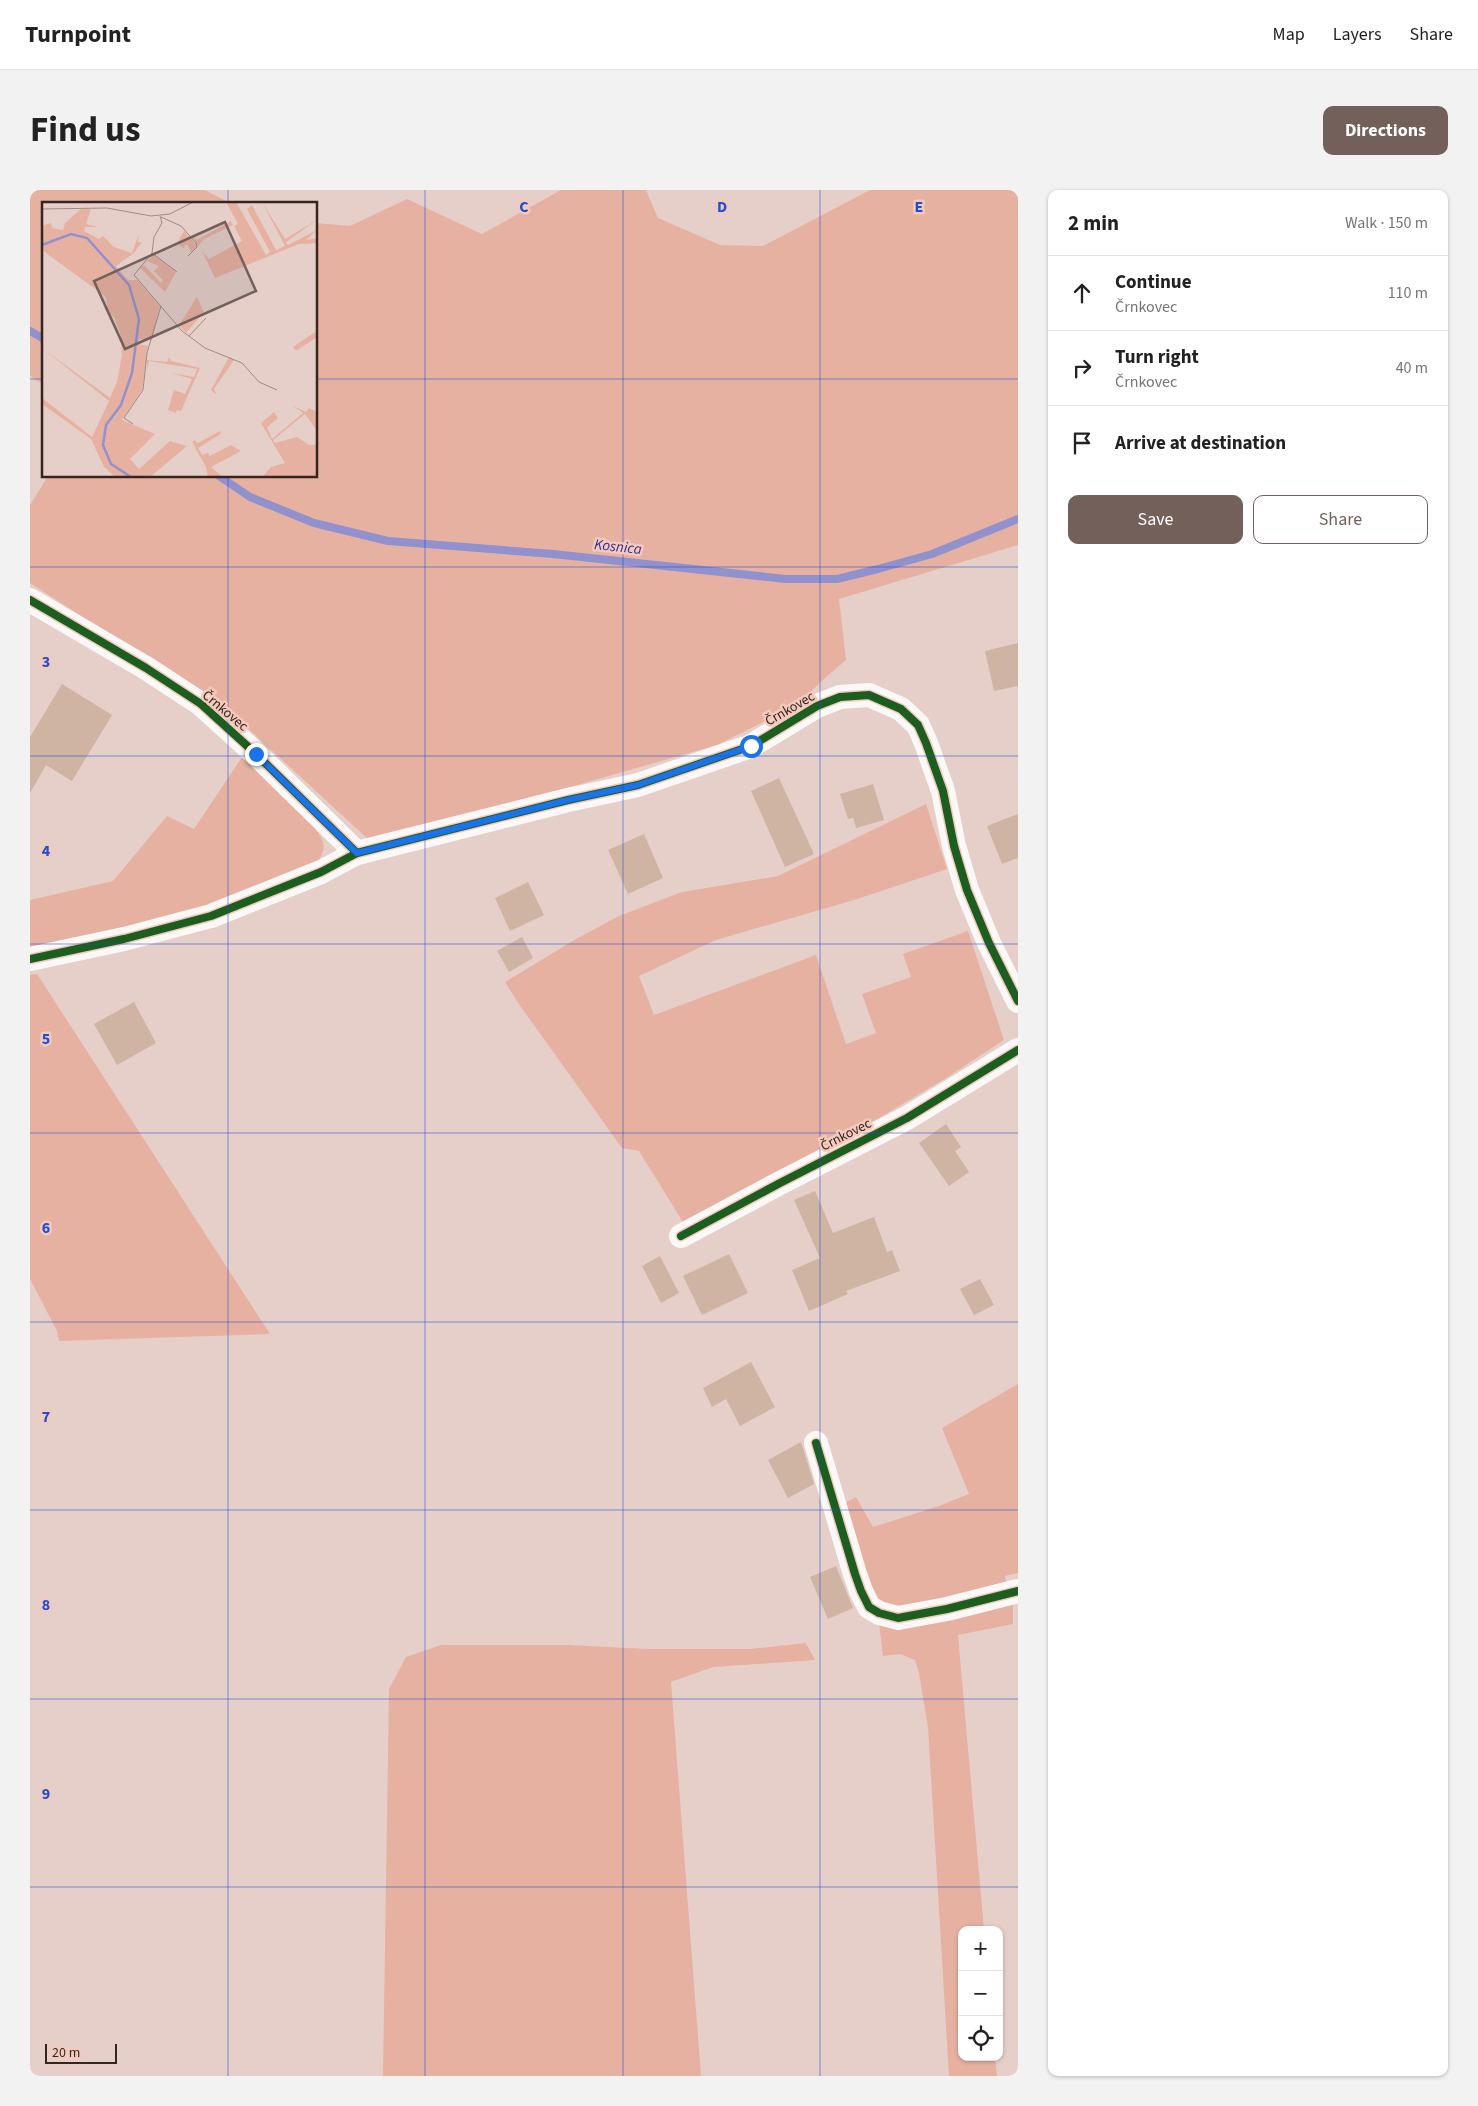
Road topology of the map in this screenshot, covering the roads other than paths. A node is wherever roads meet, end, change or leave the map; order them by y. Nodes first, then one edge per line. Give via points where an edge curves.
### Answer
1 (30, 600) edge
2 (357, 853) junction
3 (30, 959) edge
4 (1018, 1001) edge
5 (1018, 1050) edge
6 (681, 1236) dead end
7 (816, 1443) dead end
8 (1018, 1591) edge

1 - 2 street, Črnkovec via 201,704
2 - 3 street, Črnkovec via 321,872 211,916
2 - 4 street, Črnkovec via 638,785 751,746 817,706 840,697 869,695 901,709 918,725 943,792 967,890
5 - 6 street, Črnkovec via 907,1118
7 - 8 street via 858,1583 869,1607 898,1618

